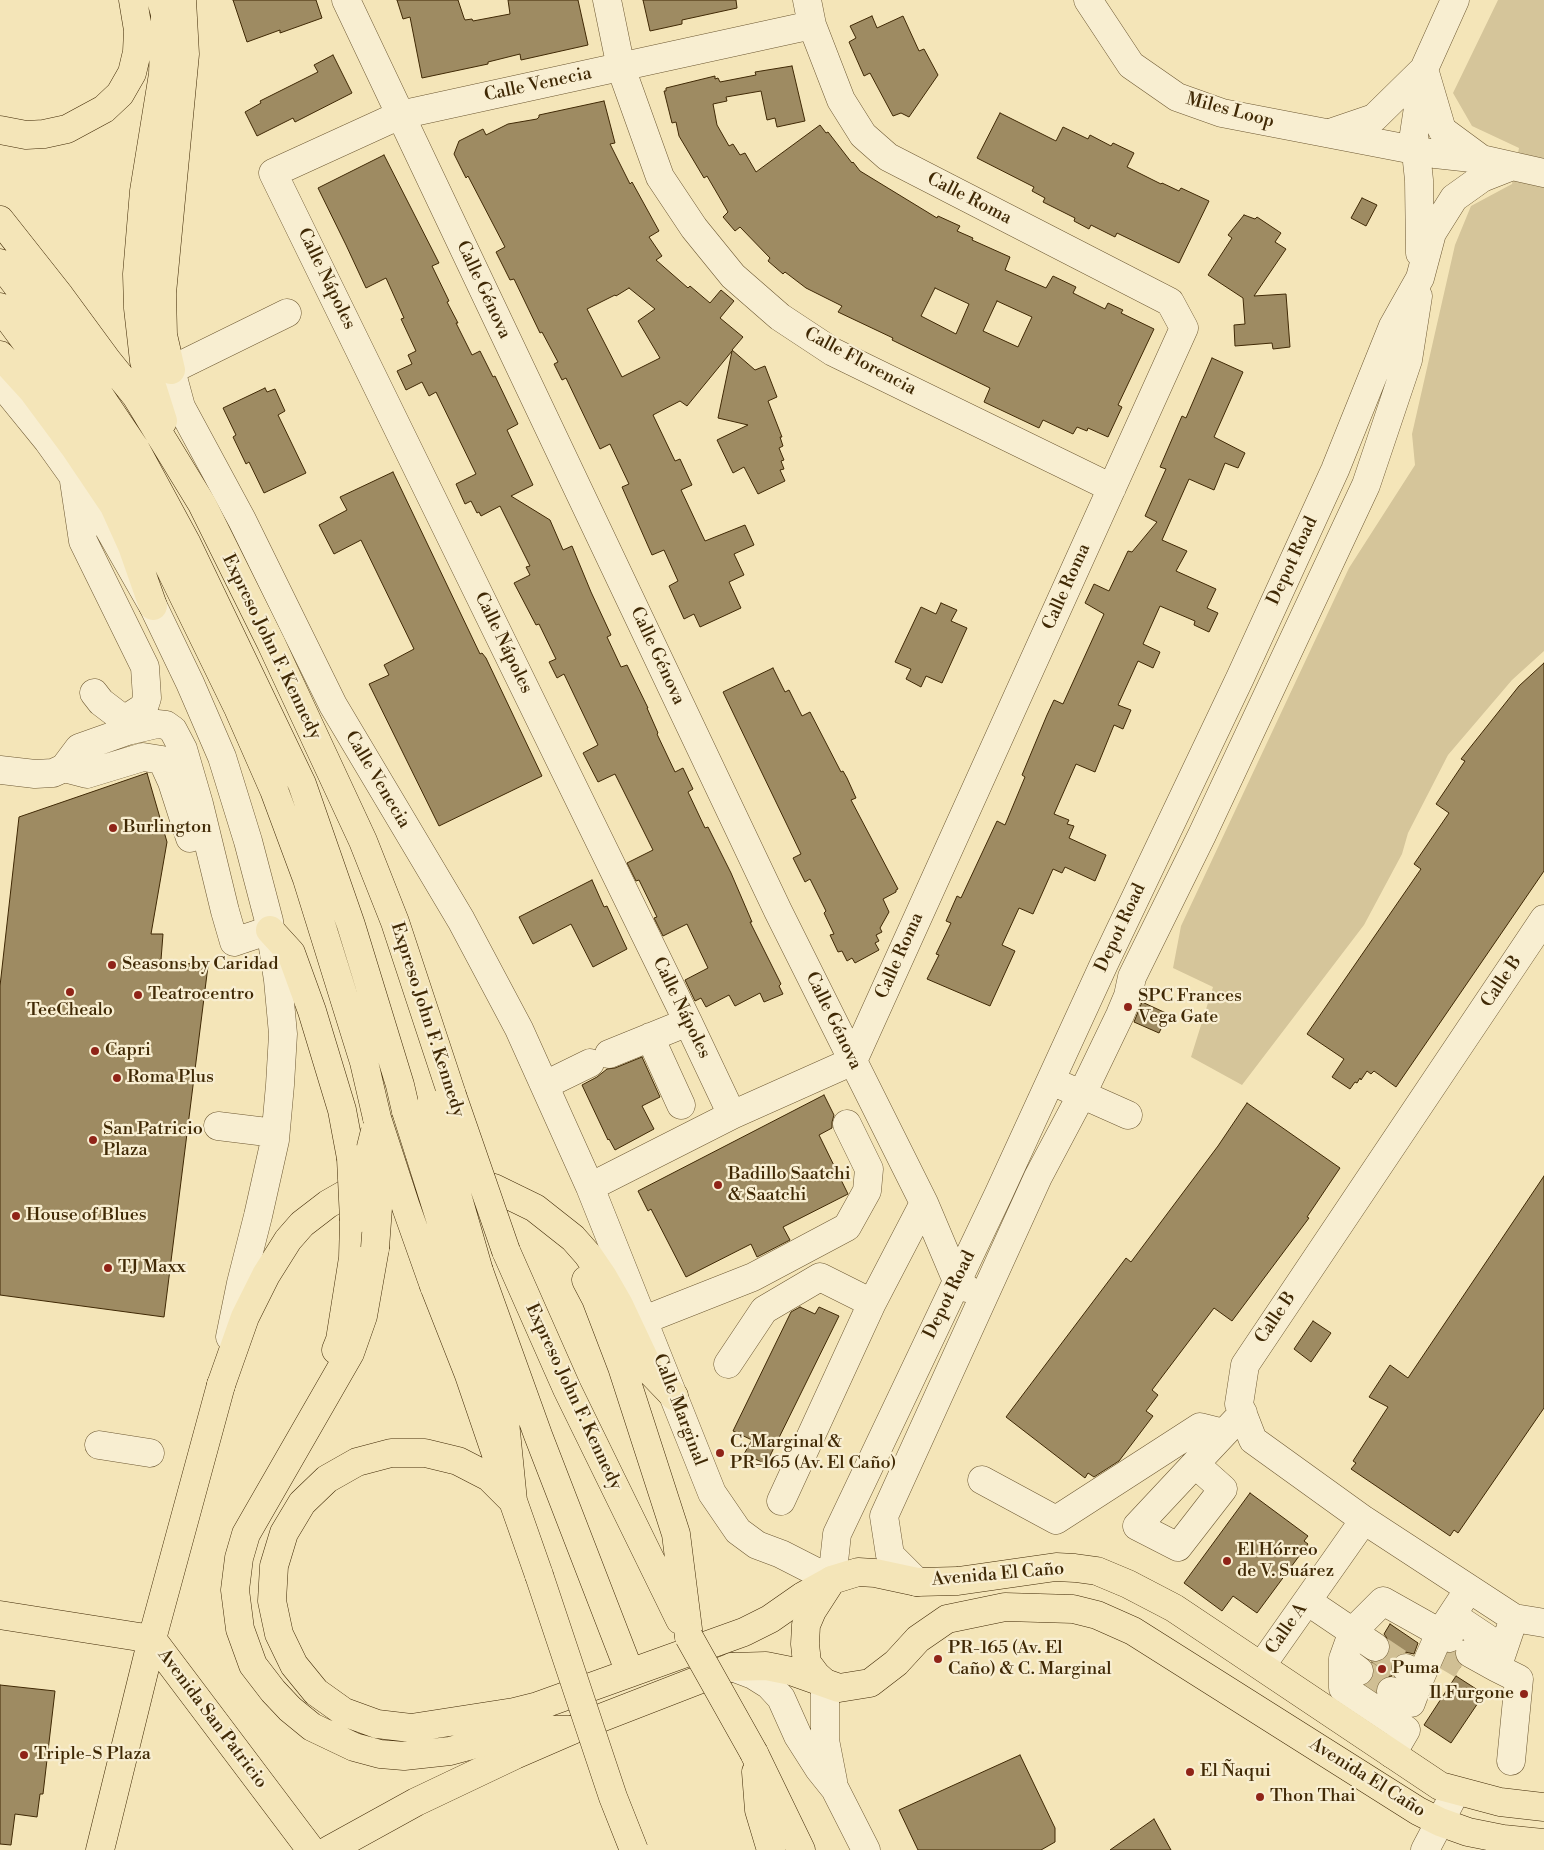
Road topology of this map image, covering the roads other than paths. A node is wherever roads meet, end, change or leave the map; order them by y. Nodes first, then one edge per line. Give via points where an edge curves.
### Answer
1 (133, 0) edge
2 (161, 0) edge
3 (182, 0) edge
4 (346, 0) edge
5 (607, 0) edge
6 (1088, 0) edge
7 (1455, 0) edge
8 (810, 13) edge
9 (621, 68) junction
10 (1424, 69) junction
11 (400, 115) junction
12 (0, 130) edge
13 (1329, 134) junction
14 (1415, 150) junction
15 (1481, 159) junction
16 (1510, 167) junction
17 (274, 173) joint
18 (1544, 173) edge
19 (0, 220) edge
20 (0, 263) edge
21 (1420, 278) junction
22 (0, 307) edge
23 (287, 313) dead end
24 (0, 355) edge
25 (171, 370) junction
26 (0, 382) edge
27 (172, 454) junction
28 (74, 477) junction
29 (1112, 488) junction
30 (153, 606) junction
31 (94, 693) dead end
32 (144, 708) junction
33 (127, 732) junction
34 (64, 768) junction
35 (0, 770) edge
36 (1171, 821) junction
37 (1202, 834) junction
38 (224, 911) junction
39 (1544, 919) edge
40 (270, 930) junction
41 (1104, 964) junction
42 (1132, 977) junction
43 (688, 1022) junction
44 (650, 1037) junction
45 (853, 1061) junction
46 (1050, 1080) junction
47 (545, 1085) junction
48 (1082, 1094) junction
49 (430, 1103) junction
50 (682, 1105) dead end
51 (732, 1115) junction
52 (1128, 1115) dead end
53 (377, 1118) junction
54 (847, 1124) dead end
55 (218, 1126) dead end
56 (275, 1133) junction
57 (897, 1153) junction
58 (870, 1170) junction
59 (590, 1187) junction
60 (924, 1204) junction
61 (534, 1208) junction
62 (457, 1279) junction
63 (957, 1280) junction
64 (872, 1303) junction
65 (982, 1303) junction
66 (644, 1320) junction
67 (728, 1364) dead end
68 (220, 1385) junction
69 (674, 1396) junction
70 (1243, 1414) junction
71 (309, 1426) junction
72 (1224, 1433) junction
73 (99, 1445) dead end
74 (150, 1453) dead end
75 (1196, 1464) dead end
76 (982, 1480) dead end
77 (513, 1501) junction
78 (781, 1501) dead end
79 (1364, 1520) junction
80 (832, 1580) junction
81 (917, 1582) junction
82 (1469, 1589) junction
83 (1307, 1601) junction
84 (0, 1615) edge
85 (1514, 1618) junction
86 (1544, 1623) edge
87 (1353, 1631) junction
88 (688, 1637) junction
89 (152, 1638) junction
90 (1374, 1647) tunnel mouth
91 (1463, 1648) junction
92 (1262, 1665) junction
93 (732, 1666) junction
94 (630, 1673) junction
95 (825, 1683) junction
96 (571, 1730) junction
97 (1406, 1730) junction
98 (754, 1753) junction
99 (1392, 1754) junction
100 (1511, 1761) dead end
101 (835, 1789) junction
102 (1456, 1791) junction
103 (1544, 1807) edge
104 (1440, 1822) junction
105 (1544, 1843) edge
106 (100, 1850) edge
107 (311, 1850) edge
108 (329, 1850) edge
109 (634, 1850) edge
110 (771, 1850) edge
111 (801, 1850) edge
112 (866, 1850) edge
113 (1425, 1850) edge

1 - 12 main road via 138,30 137,52 132,73 120,94 104,109 67,129 26,135
2 - 27 main road via 164,14 163,74 144,192 137,274 144,361
3 - 25 main road via 185,54 162,292 163,335
4 - 11 street, Calle Génova
5 - 9 street, Calle Florencia
6 - 13 street, Miles Loop via 1131,65 1177,97 1222,114
7 - 10 street
8 - 9 street, Calle Venecia
8 - 29 street, Calle Roma via 840,100 863,135 888,157 1170,302 1184,328
9 - 11 street, Calle Venecia
9 - 29 street, Calle Florencia via 660,177 694,228 733,276 780,316 834,352
10 - 13 street via 1374,118
10 - 14 street, Depot Road via 1414,134
10 - 15 street via 1442,130
11 - 17 street, Calle Venecia
11 - 45 street, Calle Génova via 778,911
13 - 14 street, Miles Loop
14 - 15 street, Miles Loop
14 - 21 street, Depot Road via 1419,180
15 - 16 street
16 - 18 street
16 - 21 street via 1482,178 1454,198 1432,233
17 - 43 street, Calle Nápoles
19 - 27 main road, Expreso John F. Kennedy via 136,396
20 - 49 main road, Expreso John F. Kennedy via 87,376 136,448 187,544 298,775 327,851 400,1084
21 - 36 street, Depot Road via 1393,326 1335,470
21 - 37 street, Depot Road via 1408,360 1366,485
22 - 53 main road via 122,478 238,708 274,790 307,879 364,1062
23 - 25 street
24 - 30 main road via 32,390 114,506
25 - 47 street, Calle Venecia via 181,407 242,520 333,705 461,920
26 - 28 street
27 - 49 main road, Expreso John F. Kennedy via 202,504 271,643 363,841 395,922 436,1045
28 - 30 street via 101,515
28 - 32 street via 83,540 145,666 148,690
29 - 45 street, Calle Roma
30 - 40 street via 222,757 248,841
31 - 32 street via 122,718
32 - 33 street
33 - 34 street via 79,748
33 - 38 street via 166,724 178,737 199,804
34 - 35 street via 35,774
34 - 38 street via 87,774 143,757 162,760 209,888
36 - 37 street
36 - 41 street, Depot Road
37 - 42 street, Depot Road
38 - 40 street via 234,942
39 - 70 street, Calle B via 1245,1365 1239,1404
40 - 56 street via 283,1034
40 - 71 main road, bridge via 291,953 306,994 342,1110 351,1158 353,1258 340,1340
41 - 42 street
41 - 46 street, Depot Road
42 - 48 street, Depot Road via 1120,1015
43 - 44 street
43 - 51 street, Calle Nápoles
44 - 47 street
44 - 50 street
45 - 51 street
45 - 57 street, Calle Génova
46 - 48 street
46 - 63 street, Depot Road
47 - 59 street, Calle Venecia
48 - 52 street
48 - 65 street, Depot Road via 1038,1177
49 - 62 main road, Expreso John F. Kennedy, bridge
49 - 88 main road, Expreso John F. Kennedy, bridge via 506,1250 566,1389
51 - 59 street
53 - 62 main road, bridge via 406,1207
53 - 71 main road, bridge via 371,1148 378,1208 375,1248 363,1316 350,1353
54 - 58 street
55 - 56 street
56 - 68 street
57 - 58 street
57 - 60 street, Calle Génova
58 - 66 street via 867,1191 847,1227 753,1277
59 - 66 street, Calle Marginal
60 - 63 street, Calle Génova
60 - 64 street
61 - 68 main road via 494,1188 467,1181 406,1174 385,1178 342,1196 302,1224 288,1240 245,1317
61 - 69 main road via 573,1238 588,1255 619,1305 650,1371
61 - 88 main road via 579,1266 596,1299 622,1367 676,1534
62 - 77 main road via 469,1375
62 - 94 main road via 538,1436
63 - 65 street, Calle Génova
63 - 80 street, Depot Road via 837,1534
64 - 67 street via 820,1277 764,1310
64 - 78 street
65 - 81 street, Depot Road via 884,1516 890,1555
66 - 69 street, Calle Marginal
68 - 89 main road
69 - 80 street, Calle Marginal via 712,1493 738,1531 757,1545
70 - 72 street
70 - 79 street, Calle B via 1253,1440
71 - 96 main road via 246,1534 239,1558 235,1590 240,1629 253,1665 273,1691 312,1727 354,1747 380,1754 404,1756 450,1751 531,1729
72 - 75 street
72 - 76 street via 1200,1427 1056,1520
73 - 74 street
77 - 94 main road, Avenida El Caño via 489,1477 458,1461 425,1453 382,1455 357,1462 327,1479 302,1503 284,1533 274,1566 272,1601 279,1634 294,1665 316,1692 344,1712 377,1724 411,1728 538,1706
77 - 109 main road, bridge
79 - 82 street, Calle B
79 - 83 street, Calle A
80 - 81 main road, Avenida El Caño via 858,1572
80 - 94 main road, Avenida El Caño via 744,1632
80 - 95 main road via 812,1611 805,1635 807,1663
81 - 92 main road, Avenida El Caño via 958,1581 1056,1567 1097,1571 1174,1608
82 - 85 street, Calle B
82 - 91 street
83 - 87 street
83 - 92 street, Calle A
84 - 89 main road, Avenida San Patricio
85 - 86 street, Calle B
85 - 91 street
87 - 90 street
87 - 91 street via 1383,1601
87 - 97 street via 1351,1665 1343,1688
88 - 98 main road, Expreso John F. Kennedy, bridge
89 - 106 main road
89 - 107 main road, Avenida San Patricio
91 - 97 street via 1414,1672 1401,1697
91 - 100 street via 1518,1679
92 - 99 main road, Avenida El Caño
93 - 95 main road, Avenida El Caño via 766,1666
93 - 96 main road
93 - 101 street via 769,1685 781,1698 798,1736
95 - 101 street via 825,1740
95 - 104 main road, Avenida El Caño via 839,1688 870,1683 918,1639 947,1619 1005,1608 1073,1609 1133,1631
96 - 108 main road via 416,1802
97 - 99 street
98 - 110 main road via 759,1810
98 - 111 main road, Expreso John F. Kennedy
99 - 102 main road, Avenida El Caño via 1430,1780
101 - 112 street
102 - 103 main road, Avenida El Caño via 1500,1802
102 - 104 street
104 - 105 main road, Avenida El Caño via 1503,1840
104 - 113 street

